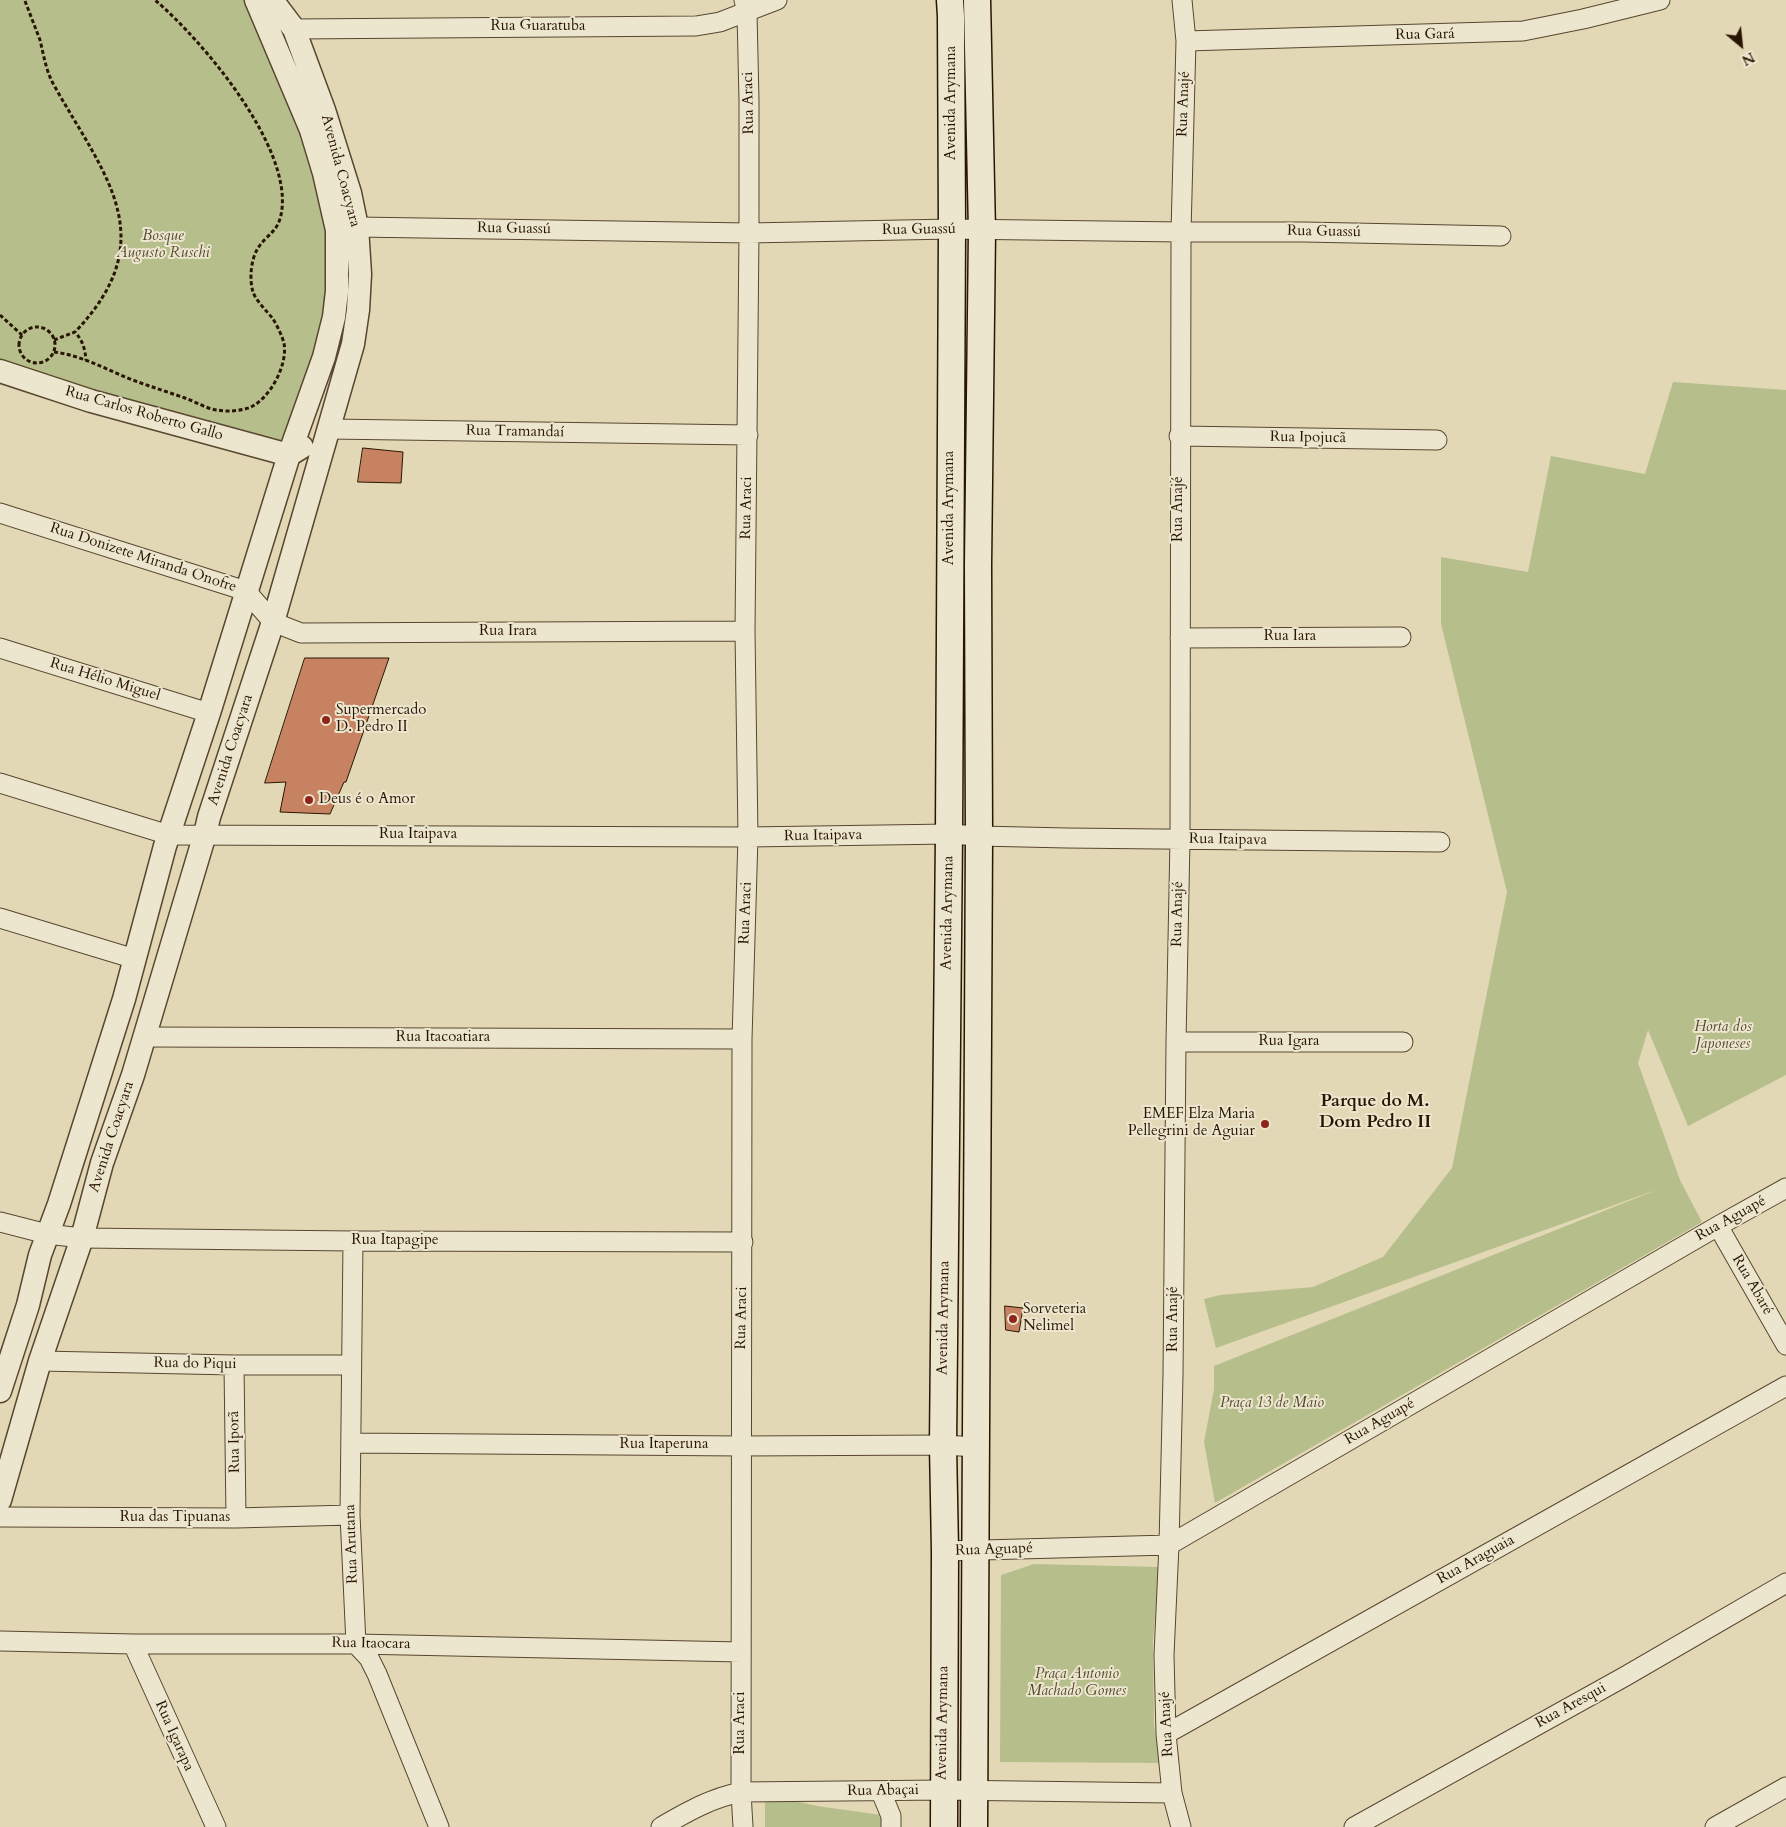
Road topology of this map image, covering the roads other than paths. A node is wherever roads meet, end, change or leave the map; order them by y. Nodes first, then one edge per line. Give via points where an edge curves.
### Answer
1 (256, 0) edge
2 (272, 0) edge
3 (777, 0) edge
4 (950, 0) edge
5 (977, 0) edge
6 (1182, 0) edge
7 (1658, 0) edge
8 (746, 6) edge
9 (294, 29) junction
10 (1186, 41) junction
11 (347, 229) junction
12 (952, 229) junction
13 (982, 231) junction
14 (1181, 232) junction
15 (749, 233) junction
16 (1500, 236) dead end
17 (0, 371) edge
18 (329, 429) junction
19 (748, 435) junction
20 (1180, 436) junction
21 (1437, 440) dead end
22 (289, 455) junction
23 (0, 513) edge
24 (246, 592) junction
25 (273, 622) junction
26 (745, 631) junction
27 (1401, 637) dead end
28 (1180, 638) junction
29 (0, 648) edge
30 (209, 713) junction
31 (0, 783) edge
32 (169, 834) junction
33 (205, 834) junction
34 (949, 834) junction
35 (979, 836) junction
36 (748, 837) junction
37 (1180, 839) junction
38 (1440, 842) dead end
39 (1, 923) edge
40 (135, 959) junction
41 (144, 1037) junction
42 (742, 1039) junction
43 (1176, 1042) junction
44 (1403, 1042) dead end
45 (1786, 1188) edge
46 (0, 1222) edge
47 (1718, 1226) junction
48 (47, 1234) junction
49 (82, 1238) junction
50 (353, 1241) junction
51 (743, 1242) junction
52 (1786, 1345) edge
53 (7, 1352) edge
54 (40, 1361) junction
55 (234, 1365) junction
56 (351, 1365) junction
57 (1786, 1386) edge
58 (0, 1391) edge
59 (351, 1443) junction
60 (943, 1445) junction
61 (741, 1446) junction
62 (977, 1447) junction
63 (0, 1500) edge
64 (350, 1515) junction
65 (0, 1517) edge
66 (236, 1518) junction
67 (1169, 1545) junction
68 (976, 1549) junction
69 (945, 1551) junction
70 (1786, 1583) edge
71 (0, 1641) edge
72 (133, 1644) junction
73 (356, 1644) junction
74 (741, 1652) junction
75 (1166, 1734) junction
76 (1786, 1787) edge
77 (943, 1790) junction
78 (974, 1791) junction
79 (741, 1792) junction
80 (881, 1792) junction
81 (1172, 1793) junction
82 (216, 1827) edge
83 (439, 1827) edge
84 (661, 1827) edge
85 (743, 1827) edge
86 (891, 1827) edge
87 (944, 1827) edge
88 (974, 1827) edge
89 (1181, 1827) edge
90 (1354, 1827) edge
91 (1715, 1827) edge

1 - 11 street, Avenida Coacyara via 311,130
2 - 9 street, Avenida Coacyara
3 - 8 street, Rua Guaratuba
4 - 12 main road, Avenida Arymana
5 - 13 main road, Avenida Arymana
6 - 10 street, Rua Anajé
7 - 10 street, Rua Gará via 1523,31
8 - 9 street, Rua Guaratuba via 720,22 696,26
8 - 15 street, Rua Araci
9 - 11 street, Avenida Coacyara via 350,193
10 - 14 street, Rua Anajé
11 - 15 street, Rua Guassú
11 - 18 street, Avenida Coacyara via 360,274 358,310 353,344
11 - 22 street, Avenida Coacyara via 334,318 324,357
12 - 13 street, Rua Guassú
12 - 15 street, Rua Guassú
12 - 34 main road, Avenida Arymana
13 - 14 street, Rua Guassú
13 - 35 main road, Avenida Arymana
14 - 16 street, Rua Guassú
14 - 20 street, Rua Anajé
15 - 19 street, Rua Araci
17 - 22 street, Rua Carlos Roberto Gallo via 91,401
18 - 19 street, Rua Tramandaí
18 - 22 street
18 - 25 street, Avenida Coacyara
19 - 26 street, Rua Araci
20 - 21 street, Rua Ipojucã
20 - 28 street, Rua Anajé
22 - 24 street, Avenida Coacyara
23 - 24 street, Rua Donizete Miranda Onofre
24 - 25 street, Rua Donizete Miranda Onofre
24 - 30 street, Avenida Coacyara
25 - 26 street, Rua Irara via 301,633
25 - 33 street, Avenida Coacyara
26 - 36 street, Rua Araci
27 - 28 street, Rua Iara
28 - 37 street, Rua Anajé
29 - 30 street, Rua Hélio Miguel
30 - 32 street, Avenida Coacyara
31 - 32 street, Rua Itaipava
32 - 33 street, Rua Itaipava
32 - 40 street, Avenida Coacyara
33 - 36 street, Rua Itaipava
33 - 41 street, Avenida Coacyara
34 - 35 street, Rua Itaipava
34 - 36 street, Rua Itaipava
34 - 60 main road, Avenida Arymana
35 - 37 street, Rua Itaipava
35 - 62 main road, Avenida Arymana
36 - 42 street, Rua Araci
37 - 38 street, Rua Itaipava
37 - 43 street, Rua Anajé
39 - 40 street
40 - 48 street, Avenida Coacyara
41 - 42 street, Rua Itacoatiara
41 - 49 street, Avenida Coacyara via 102,1163
42 - 51 street, Rua Araci
43 - 44 street, Rua Igara
43 - 67 street, Rua Anajé
45 - 47 street, Rua Aguapé
46 - 48 street, Rua Itapagipe
47 - 52 street, Rua Abaré
47 - 67 street, Rua Aguapé
48 - 49 street, Rua Itapagipe
48 - 53 street, Avenida Coacyara
49 - 50 street, Rua Itapagipe
49 - 54 street, Avenida Coacyara
50 - 51 street, Rua Itapagipe
50 - 56 street, Rua Arutana
51 - 61 street, Rua Araci
53 - 58 street, Avenida Coacyara
54 - 55 street, Rua do Piqui
54 - 63 street, Avenida Coacyara
55 - 56 street, Rua do Piqui
55 - 66 street, Rua Iporã
56 - 59 street, Rua Arutana
57 - 75 street, Rua Araguaia
59 - 61 street, Rua Itaperuna
59 - 64 street, Rua Arutana
60 - 61 street, Rua Itaperuna
60 - 62 street, Rua Itaperuna
60 - 69 main road, Avenida Arymana
61 - 74 street, Rua Araci
62 - 68 main road, Avenida Arymana
64 - 66 street, Rua das Tipuanas
64 - 73 street, Rua Arutana
65 - 66 street, Rua das Tipuanas
67 - 68 street, Rua Aguapé
67 - 75 street, Rua Anajé via 1164,1655
68 - 69 street, Rua Aguapé
68 - 78 main road, Avenida Arymana
69 - 77 main road, Avenida Arymana
70 - 90 street, Rua Aresqui
71 - 72 street, Rua Itaocara
72 - 73 street, Rua Itaocara
72 - 82 street, Rua Igarapa
73 - 74 street, Rua Itaocara
73 - 83 street via 369,1658 377,1674
74 - 79 street, Rua Araci
75 - 81 street, Rua Anajé
76 - 91 street
77 - 78 street, Rua Abaçai
77 - 80 street, Rua Abaçai
77 - 87 main road, Avenida Arymana
78 - 81 street, Rua Abaçai
78 - 88 main road, Avenida Arymana
79 - 80 street, Rua Abaçai
79 - 84 street, Rua Abaçai via 720,1796
79 - 85 street, Rua Araci
80 - 86 street via 891,1816
81 - 89 street, Rua Anajé

